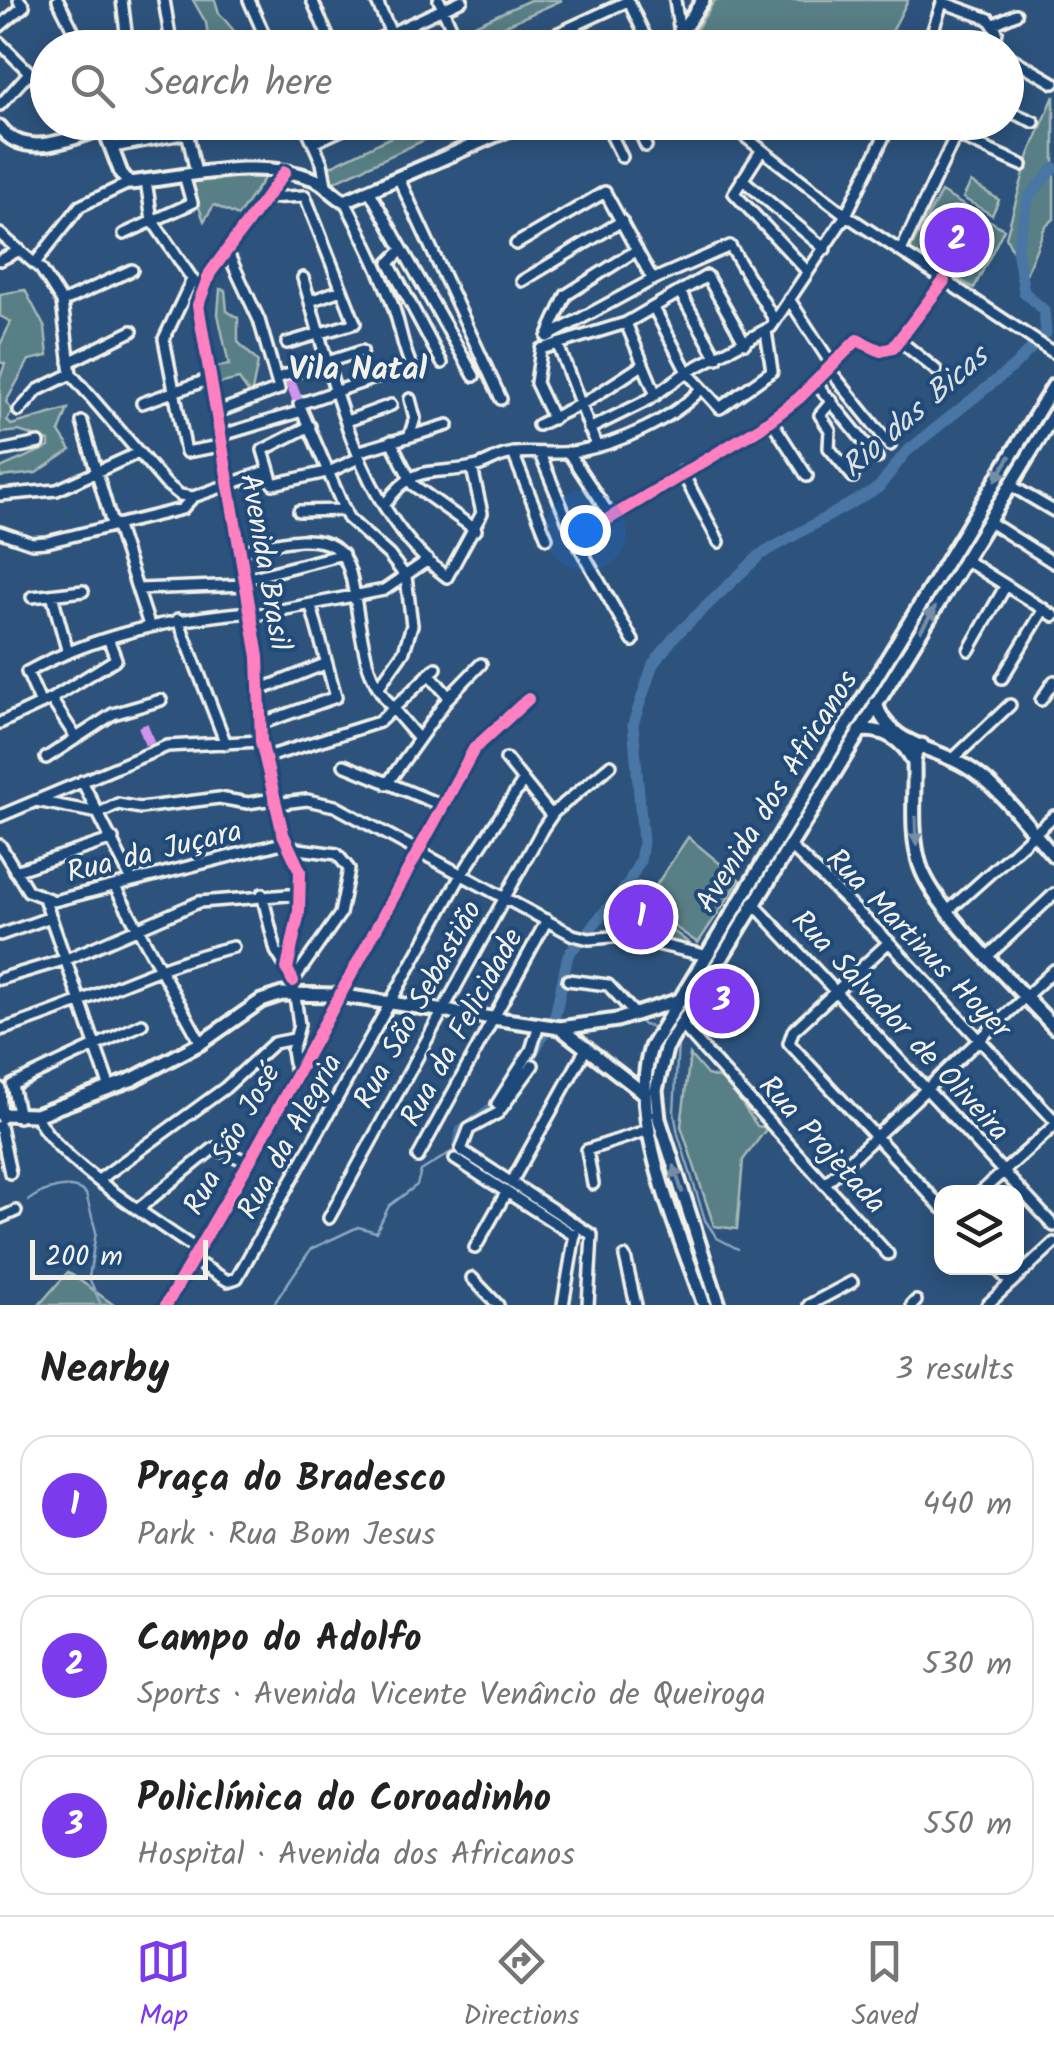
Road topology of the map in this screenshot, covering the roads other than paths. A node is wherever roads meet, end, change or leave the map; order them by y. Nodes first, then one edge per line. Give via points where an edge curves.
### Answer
1 (58, 0) edge
2 (122, 0) edge
3 (164, 0) edge
4 (249, 0) edge
5 (312, 0) edge
6 (376, 0) edge
7 (462, 0) edge
8 (628, 0) edge
9 (675, 0) edge
10 (702, 0) edge
11 (943, 1) edge
12 (22, 3) edge
13 (441, 4) edge
14 (1016, 14) dead end
15 (994, 24) junction
16 (0, 26) edge
17 (73, 30) edge
18 (126, 30) edge
19 (169, 30) edge
20 (262, 30) edge
21 (324, 30) edge
22 (390, 30) edge
23 (396, 30) edge
24 (452, 30) edge
25 (564, 30) edge
26 (652, 30) edge
27 (667, 30) edge
28 (675, 30) edge
29 (933, 30) edge
30 (994, 30) edge
31 (0, 43) edge
32 (1024, 66) edge
33 (29, 73) joint
34 (1054, 83) edge
35 (0, 104) edge
36 (1024, 118) edge
37 (1034, 122) dead end
38 (0, 127) edge
39 (56, 140) edge
40 (111, 140) edge
41 (137, 140) edge
42 (187, 140) edge
43 (312, 140) edge
44 (319, 140) edge
45 (480, 140) edge
46 (614, 140) edge
47 (643, 140) edge
48 (748, 140) edge
49 (882, 140) edge
50 (954, 140) edge
51 (967, 140) edge
52 (313, 143) junction
53 (113, 146) junction
54 (646, 146) dead end
55 (761, 151) junction
56 (622, 158) dead end
57 (1022, 164) dead end
58 (190, 174) junction
59 (291, 174) junction
60 (400, 178) junction
61 (742, 179) junction
62 (146, 181) junction
63 (129, 182) junction
64 (326, 185) junction
65 (370, 192) junction
66 (306, 196) junction
67 (266, 198) junction
68 (344, 201) junction
69 (846, 215) junction
70 (152, 220) junction
71 (622, 221) junction
72 (0, 234) edge
73 (124, 234) dead end
74 (516, 244) dead end
75 (825, 249) junction
76 (20, 250) junction
77 (637, 250) junction
78 (226, 251) junction
79 (401, 251) junction
80 (901, 252) junction
81 (0, 260) edge
82 (36, 262) junction
83 (132, 270) dead end
84 (807, 271) junction
85 (303, 278) dead end
86 (653, 280) junction
87 (522, 281) dead end
88 (944, 281) junction
89 (191, 282) junction
90 (202, 286) junction
91 (341, 290) junction
92 (680, 294) junction
93 (788, 299) junction
94 (310, 301) junction
95 (62, 302) junction
96 (655, 310) junction
97 (775, 321) junction
98 (626, 323) junction
99 (132, 331) dead end
100 (766, 331) junction
101 (320, 334) junction
102 (547, 337) junction
103 (900, 341) junction
104 (745, 342) junction
105 (287, 343) dead end
106 (558, 346) junction
107 (543, 348) junction
108 (362, 351) dead end
109 (1054, 353) edge
110 (717, 358) junction
111 (69, 362) junction
112 (328, 362) junction
113 (442, 363) dead end
114 (641, 366) junction
115 (830, 367) junction
116 (936, 370) dead end
117 (414, 372) dead end
118 (687, 372) junction
119 (71, 374) junction
120 (474, 376) dead end
121 (378, 377) dead end
122 (210, 379) junction
123 (815, 382) junction
124 (278, 383) junction
125 (1054, 384) edge
126 (701, 389) junction
127 (175, 390) junction
128 (338, 391) junction
129 (656, 395) junction
130 (410, 398) dead end
131 (501, 399) dead end
132 (832, 400) junction
133 (142, 403) dead end
134 (580, 405) junction
135 (391, 406) dead end
136 (300, 408) junction
137 (18, 410) dead end
138 (215, 413) junction
139 (1054, 414) edge
140 (554, 419) junction
141 (771, 420) junction
142 (348, 421) junction
143 (82, 422) dead end
144 (448, 425) dead end
145 (538, 425) dead end
146 (310, 426) junction
147 (589, 429) junction
148 (410, 434) junction
149 (219, 441) junction
150 (391, 441) junction
151 (39, 443) dead end
152 (890, 444) dead end
153 (596, 445) junction
154 (0, 451) edge
155 (138, 452) junction
156 (568, 452) junction
157 (513, 453) junction
158 (540, 454) junction
159 (358, 455) junction
160 (877, 458) dead end
161 (472, 468) junction
162 (267, 471) junction
163 (331, 471) junction
164 (682, 472) junction
165 (96, 474) junction
166 (807, 476) dead end
167 (852, 477) dead end
168 (409, 479) junction
169 (226, 484) junction
170 (1010, 485) junction
171 (0, 495) edge
172 (193, 498) junction
173 (386, 503) junction
174 (344, 510) junction
175 (1054, 510) edge
176 (299, 511) dead end
177 (610, 514) junction
178 (988, 522) junction
179 (114, 524) junction
180 (476, 530) junction
181 (0, 532) edge
182 (547, 538) dead end
183 (574, 539) junction
184 (720, 542) dead end
185 (240, 552) junction
186 (343, 554) junction
187 (428, 560) junction
188 (964, 560) junction
189 (1054, 563) edge
190 (406, 577) junction
191 (245, 582) junction
192 (1006, 587) junction
193 (138, 589) junction
194 (83, 591) dead end
195 (52, 595) junction
196 (358, 596) junction
197 (32, 598) dead end
198 (310, 606) junction
199 (1044, 610) junction
200 (250, 614) junction
201 (1054, 616) edge
202 (178, 619) junction
203 (149, 625) junction
204 (108, 638) junction
205 (633, 641) dead end
206 (969, 650) dead end
207 (68, 653) junction
208 (884, 663) junction
209 (324, 664) junction
210 (480, 664) dead end
211 (891, 678) junction
212 (1002, 678) dead end
213 (1054, 681) edge
214 (380, 686) junction
215 (260, 690) junction
216 (450, 696) junction
217 (528, 699) dead end
218 (161, 700) dead end
219 (1041, 700) dead end
220 (46, 701) junction
221 (876, 703) junction
222 (1010, 705) dead end
223 (394, 710) junction
224 (0, 723) edge
225 (260, 724) junction
226 (859, 731) junction
227 (76, 736) junction
228 (418, 738) junction
229 (261, 741) junction
230 (226, 744) junction
231 (834, 744) junction
232 (922, 745) junction
233 (46, 758) dead end
234 (264, 758) junction
235 (506, 759) dead end
236 (953, 759) junction
237 (914, 763) junction
238 (344, 764) dead end
239 (611, 766) dead end
240 (833, 772) junction
241 (82, 780) junction
242 (386, 784) junction
243 (522, 784) junction
244 (36, 801) junction
245 (274, 801) junction
246 (441, 805) junction
247 (99, 813) junction
248 (0, 816) edge
249 (551, 816) junction
250 (1054, 816) edge
251 (1034, 834) junction
252 (113, 839) junction
253 (288, 845) junction
254 (789, 845) junction
255 (0, 846) edge
256 (418, 853) junction
257 (1054, 856) edge
258 (14, 868) junction
259 (0, 875) edge
260 (460, 878) junction
261 (132, 881) junction
262 (115, 886) junction
263 (262, 894) junction
264 (300, 894) junction
265 (1054, 894) edge
266 (505, 896) junction
267 (45, 900) junction
268 (753, 902) junction
269 (734, 907) junction
270 (949, 910) junction
271 (51, 916) junction
272 (548, 920) junction
273 (135, 928) junction
274 (0, 935) edge
275 (730, 941) junction
276 (889, 942) junction
277 (233, 946) dead end
278 (989, 954) junction
279 (704, 955) junction
280 (67, 959) junction
281 (287, 968) junction
282 (1054, 970) edge
283 (159, 972) junction
284 (0, 979) edge
285 (568, 980) dead end
286 (293, 987) junction
287 (836, 991) junction
288 (337, 994) junction
289 (1026, 996) junction
290 (676, 1001) junction
291 (84, 1003) junction
292 (390, 1003) junction
293 (691, 1005) junction
294 (442, 1011) junction
295 (635, 1014) junction
296 (494, 1019) junction
297 (680, 1023) junction
298 (142, 1024) dead end
299 (550, 1027) junction
300 (1054, 1027) edge
301 (0, 1030) edge
302 (574, 1032) junction
303 (294, 1039) junction
304 (979, 1040) junction
305 (201, 1043) junction
306 (587, 1047) junction
307 (96, 1050) junction
308 (533, 1066) dead end
309 (296, 1073) junction
310 (0, 1088) edge
311 (110, 1088) junction
312 (927, 1088) junction
313 (642, 1091) junction
314 (500, 1106) junction
315 (36, 1115) junction
316 (19, 1117) junction
317 (1, 1119) edge
318 (1054, 1123) edge
319 (648, 1130) junction
320 (876, 1137) junction
321 (418, 1158) dead end
322 (455, 1159) dead end
323 (249, 1162) junction
324 (1003, 1172) junction
325 (10, 1173) dead end
326 (100, 1179) junction
327 (826, 1183) junction
328 (593, 1184) dead end
329 (989, 1185) edge
330 (508, 1188) junction
331 (934, 1199) edge
332 (138, 1209) junction
333 (673, 1209) junction
334 (16, 1211) dead end
335 (0, 1218) edge
336 (329, 1218) dead end
337 (577, 1223) junction
338 (1054, 1226) edge
339 (575, 1236) junction
340 (1054, 1243) edge
341 (699, 1245) junction
342 (475, 1248) dead end
343 (888, 1254) dead end
344 (196, 1256) junction
345 (625, 1256) dead end
346 (1003, 1275) edge
347 (472, 1278) dead end
348 (852, 1282) dead end
349 (1011, 1283) junction
350 (826, 1301) edge
351 (166, 1305) edge
352 (498, 1305) edge
353 (563, 1305) edge
354 (588, 1305) edge
355 (636, 1305) edge
356 (704, 1305) edge
357 (718, 1305) edge
358 (809, 1305) edge
359 (987, 1305) edge

1 - 17 street
2 - 18 street
3 - 19 street
4 - 20 street
5 - 21 street
6 - 22 street
7 - 13 street
8 - 25 street
8 - 26 street
9 - 27 street
10 - 28 main road
11 - 15 street
11 - 29 street
12 - 16 street
13 - 23 street
13 - 24 street
14 - 15 street
15 - 30 street
31 - 33 street
32 - 34 street
33 - 35 street
36 - 37 street
38 - 39 main road via 13,140
40 - 53 main road
41 - 53 street
42 - 58 street
43 - 52 street
44 - 52 street
45 - 60 main road
46 - 56 street
47 - 54 street
48 - 55 street
49 - 69 street
50 - 80 street
51 - 57 street
52 - 64 street
53 - 63 main road
55 - 61 street
55 - 69 street
58 - 59 main road
58 - 62 main road
58 - 70 street via 193,202
59 - 64 main road
59 - 66 street
59 - 67 street
60 - 65 main road
60 - 131 street
61 - 75 street
61 - 84 street via 734,192
62 - 63 main road
62 - 70 street
63 - 82 street via 80,206
64 - 68 main road
65 - 68 main road
65 - 79 street
66 - 67 street
66 - 91 street
67 - 78 street
68 - 117 street via 392,300
69 - 75 street
69 - 80 street
70 - 73 street
70 - 89 street
71 - 74 street via 602,192
71 - 77 street
71 - 87 street
72 - 76 street
75 - 84 street
76 - 81 street
76 - 82 street
77 - 86 street
77 - 102 street via 566,295
78 - 90 street
78 - 124 street
79 - 113 street via 389,263
79 - 120 street
80 - 88 street
82 - 95 street
83 - 95 street
84 - 93 street
85 - 94 street
86 - 97 street via 730,246
86 - 102 street
88 - 103 street
88 - 109 street
89 - 90 street
89 - 127 street via 164,335
90 - 122 street, Avenida Brasil via 198,308
91 - 94 street
91 - 101 street via 354,325
92 - 96 street
92 - 104 street via 709,276
92 - 110 street
93 - 97 street
93 - 115 street
94 - 101 street
95 - 111 street
96 - 98 street
96 - 118 street
97 - 100 street
98 - 106 street
98 - 114 street
99 - 111 street
100 - 104 street
100 - 126 street via 772,370 723,407
101 - 105 street
101 - 112 street
102 - 107 street
103 - 115 street via 884,352 857,340
103 - 116 street
104 - 110 street
106 - 107 street
106 - 134 street
107 - 140 street via 536,383
108 - 112 street
110 - 118 street
111 - 119 street
112 - 124 street
112 - 128 street
114 - 129 street
114 - 134 street
115 - 123 street
115 - 152 street
118 - 126 street
118 - 129 street
119 - 137 street via 38,390
119 - 155 street
121 - 128 street
122 - 127 street
122 - 138 street, Avenida Brasil
123 - 132 street
123 - 141 street
124 - 138 street
125 -> 208 main road, Avenida dos Africanos
126 - 153 street via 654,423
127 - 133 street
127 - 149 street via 186,452
128 - 136 street
128 - 142 street
129 - 147 street
130 - 148 street
132 - 160 street
132 - 167 street via 820,415 830,430 829,448
134 - 140 street
134 - 147 street
135 - 142 street
136 - 146 street
136 - 149 street
138 - 149 street, Avenida Brasil
139 - 170 main road, Avenida dos Africanos
140 - 145 street
141 - 164 street
141 - 166 street
142 - 159 street
143 - 165 street
144 - 148 street
146 - 162 street via 263,450
146 - 163 street
147 - 153 street
148 - 150 street
149 - 169 street, Avenida Brasil
150 - 159 street
150 - 168 street
151 - 154 street
153 - 156 street
155 - 165 street
155 - 172 street via 180,495
156 - 158 street
156 - 177 street
157 - 158 street
157 - 161 street
157 - 182 street
158 - 183 street
159 - 163 street
159 - 173 street
161 - 168 street
161 - 180 street via 482,502
162 - 163 street via 279,486
162 - 169 street
163 - 174 street
164 - 177 street
164 - 184 street
165 - 171 street via 57,490
165 - 179 street
168 - 173 street
168 - 180 street
169 - 172 street
169 - 185 street, Avenida Brasil
170 - 175 street
170 - 178 main road, Avenida dos Africanos
172 - 179 street via 182,510
173 - 187 street
174 - 176 street
174 - 190 street
177 - 183 street
178 - 188 main road, Avenida dos Africanos
178 - 189 street
179 - 181 street via 39,543
179 - 193 street
180 - 187 street via 451,576
183 - 205 street
185 - 186 street via 312,539
185 - 191 street, Avenida Brasil
186 - 191 street
186 - 196 street
187 - 190 street
188 - 192 street
211 -> 188 main road, Avenida dos Africanos
190 - 196 street
190 - 214 street via 408,640
191 - 193 street
191 - 200 street, Avenida Brasil
192 - 199 street
192 - 206 street
193 - 203 street
194 - 195 street
195 - 197 street
195 - 207 street
196 - 198 street
196 - 214 street via 369,668
198 - 200 street
198 - 209 street
199 - 201 street
199 - 212 street
200 - 202 street
200 - 215 street, Avenida Brasil
202 - 203 street
202 - 230 street
203 - 204 street
204 - 207 street
204 - 220 street via 116,659
207 - 220 street via 26,674
208 - 211 main road via 892,668
208 - 231 main road, Avenida dos Africanos
209 - 215 street
209 - 225 street via 336,695
210 - 216 street
211 - 221 main road, Avenida dos Africanos
213 - 219 street
214 - 223 street
215 - 225 street, Avenida Brasil
216 - 223 street via 433,671
216 - 228 street
217 - 246 street, Rua São José via 483,736
218 - 227 street via 113,714
220 - 224 street
220 - 227 street
221 - 226 main road, Avenida dos Africanos
221 - 232 main road via 890,730
222 - 236 street
223 - 228 street
223 - 234 street via 357,730
225 - 229 street, Avenida Brasil
226 - 237 main road via 894,738
226 - 240 main road, Avenida dos Africanos
227 - 233 street
228 - 242 street
229 - 230 street
229 - 234 street, Avenida Brasil
230 - 241 street via 166,746
231 - 240 main road
231 - 269 main road, Avenida dos Africanos
232 - 236 main road
232 - 237 main road
234 - 245 street, Avenida Brasil
235 - 243 street
236 - 251 main road via 985,779
237 -> 270 main road via 918,861
238 - 242 street
239 - 249 street, Rua São Sebastião
240 - 254 main road, Avenida dos Africanos
241 - 244 street
241 - 247 street
242 - 246 street
243 - 249 street
243 - 260 street
244 - 247 street
244 - 248 street
245 - 247 street via 118,804
245 - 253 street, Avenida Brasil
245 - 256 street via 330,804
246 - 256 street, Rua São José
247 - 252 street
249 - 266 street, Rua São Sebastião
250 - 251 street
251 - 257 main road
251 - 270 street
252 - 258 street
252 - 261 street
253 - 261 street, Rua da Juçara
253 - 264 street, Avenida Brasil via 300,870
253 - 286 street via 337,854 349,868 340,914
254 - 268 main road, Avenida dos Africanos
254 - 276 street, Rua Martinus Hoyer
255 - 258 street
256 - 260 street
256 - 288 street, Rua São José
258 - 259 street
258 - 267 street, Rua da Juçara via 33,895
260 - 266 street
260 - 292 street
261 - 262 street, Rua da Juçara
262 - 267 street, Rua da Juçara
262 - 273 street
263 - 264 street
263 - 273 street via 199,902
263 - 281 street
264 - 281 street, Avenida Brasil
265 - 278 street
266 - 272 street
266 - 294 street, Rua São Sebastião
267 - 271 street
268 - 275 main road, Avenida dos Africanos
268 - 287 street, Rua Salvador de Oliveira
269 - 275 main road via 724,934
269 - 279 main road, Avenida dos Africanos
270 - 278 main road
271 - 274 street
271 - 280 street
272 - 279 street via 589,939 622,936
272 - 296 street, Rua da Felicidade
273 - 280 street
273 - 283 street
275 - 293 main road, Avenida dos Africanos
276 - 287 street
276 - 304 street, Rua Martinus Hoyer
277 - 283 street
278 - 289 main road
279 - 290 main road, Avenida dos Africanos
279 - 293 main road via 710,964
280 - 284 street
280 - 291 street
281 - 286 street
282 - 289 street
283 - 291 street
283 - 305 street
285 - 295 street via 608,984
286 - 288 main road
286 - 303 street via 300,1024
286 - 305 main road via 261,1000
287 - 312 street, Rua Salvador de Oliveira
287 - 320 street via 789,1039
288 - 292 main road
288 - 309 street, Rua São José
289 - 300 main road
289 - 304 street
290 - 295 main road
290 - 313 main road, Avenida dos Africanos via 651,1047
291 - 301 street
291 - 307 street
292 - 294 main road
292 - 344 street, Rua da Alegria via 237,1278 223,1278
293 - 297 main road, Avenida dos Africanos
294 - 296 main road
294 - 336 street, Rua São Sebastião
295 - 302 main road
296 - 299 main road
296 - 321 street, Rua da Felicidade
297 - 327 street, Rua Projetada
341 -> 297 main road, Avenida dos Africanos via 656,1104 661,1062
298 - 307 street
299 - 302 main road
299 - 314 street
302 - 306 main road
303 - 309 street
303 - 326 street via 274,1043 225,1088
304 - 312 street
304 - 318 street, Rua Martinus Hoyer
305 - 311 main road
306 - 313 main road
306 - 330 street
307 - 311 street
307 - 316 street via 12,1085
308 - 314 street
309 - 323 street, Rua São José
310 - 317 street
311 - 315 main road
312 - 320 street
312 - 324 street, Rua Salvador de Oliveira
313 - 319 main road, Avenida dos Africanos
314 - 330 street via 469,1129 460,1148
315 - 316 main road
315 - 326 street via 55,1144
316 - 317 main road
317 - 325 street
318 - 324 street
319 - 328 street via 587,1150
319 - 333 main road, Avenida dos Africanos
320 - 327 street
320 - 331 street
322 - 330 street
323 - 332 street via 214,1148
323 - 344 street, Rua São José
324 - 329 street
324 - 338 street, Rua Salvador de Oliveira
326 - 332 street
327 - 343 street, Rua Projetada
330 - 337 street
330 - 339 street
330 - 342 street
332 - 344 street
333 - 341 main road via 686,1242
333 - 356 main road, Avenida dos Africanos
334 - 335 street
337 - 339 street
337 - 354 street via 593,1237
339 - 353 street
340 - 349 street
341 - 357 main road, Avenida dos Africanos
344 - 351 street, Rua São José
345 - 355 street
346 - 349 street
347 - 352 street
348 - 350 street
349 - 359 street
350 - 358 street

